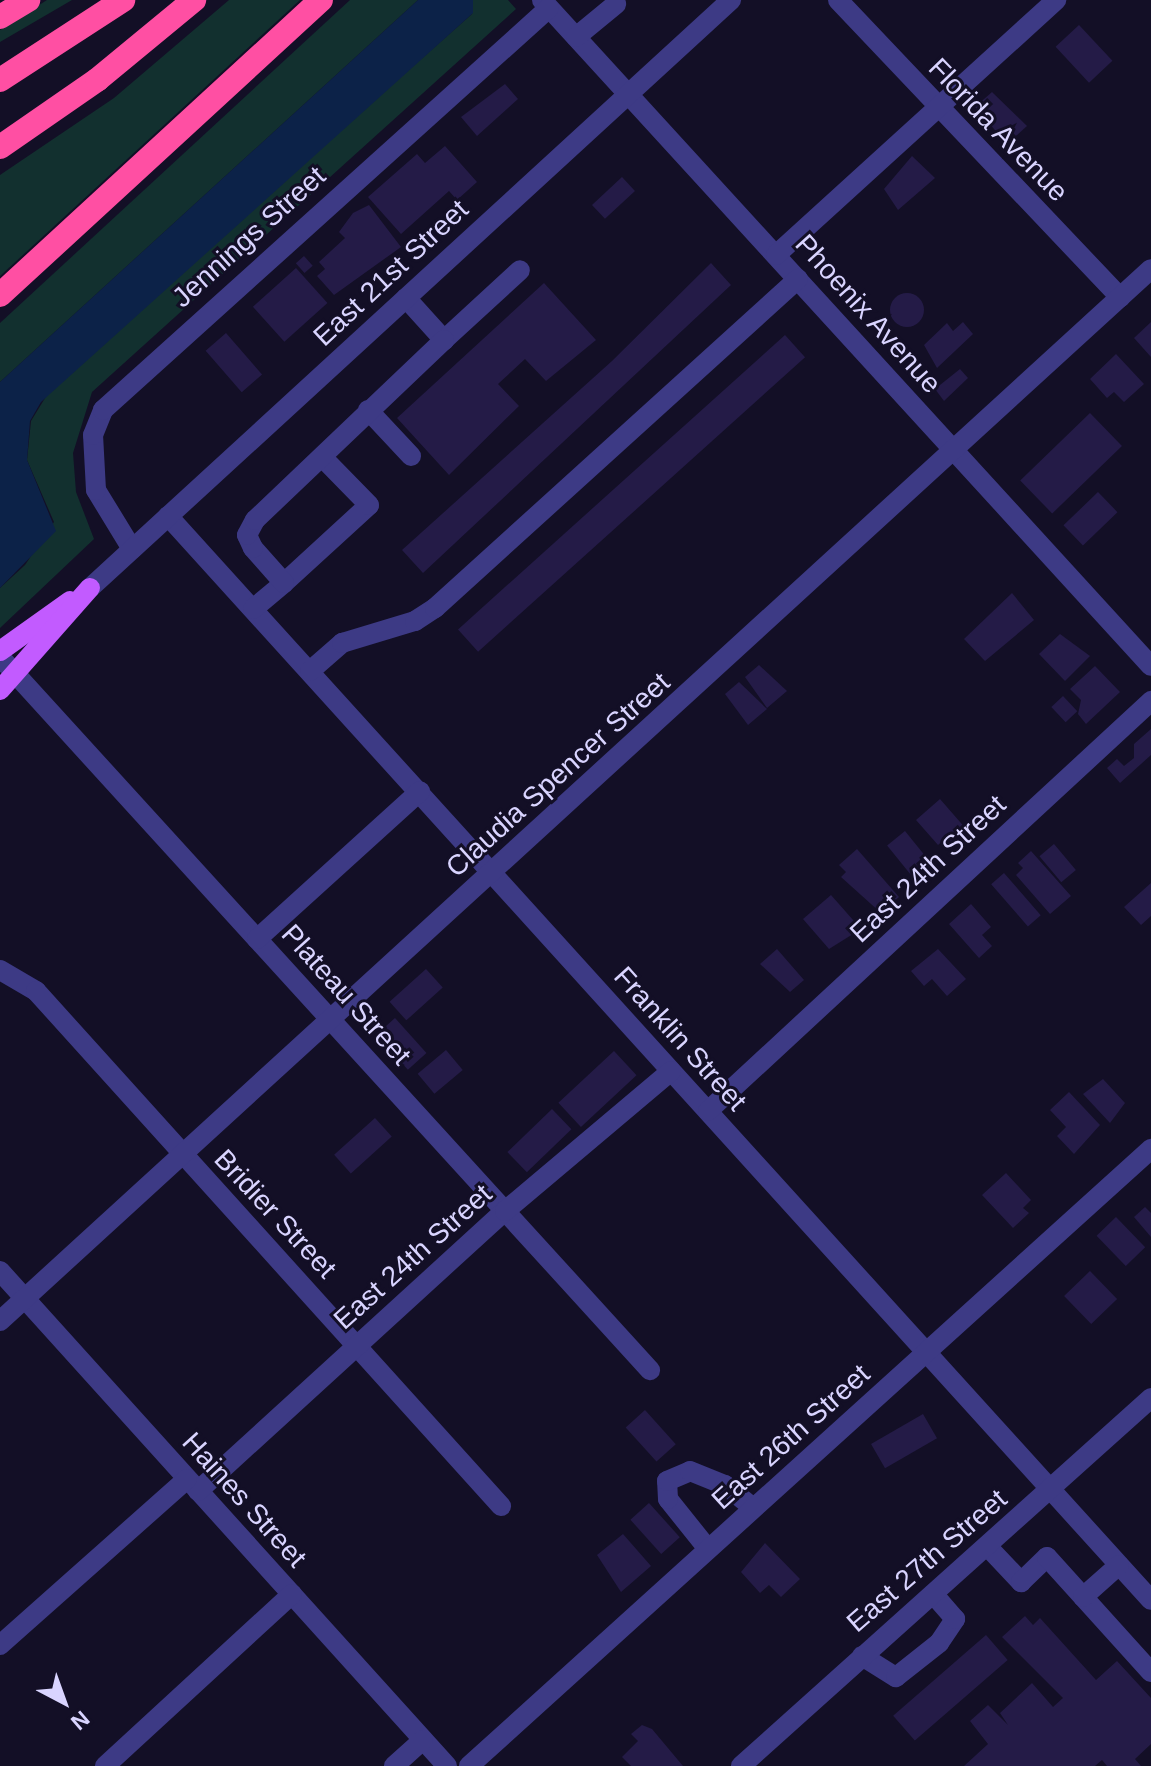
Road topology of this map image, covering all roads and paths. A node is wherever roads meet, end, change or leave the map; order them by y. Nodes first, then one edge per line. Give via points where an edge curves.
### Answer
1 (28, 0) edge
2 (123, 0) edge
3 (194, 0) edge
4 (321, 0) edge
5 (838, 0) edge
6 (1056, 0) edge
7 (617, 1) edge
8 (724, 2) edge
9 (545, 4) edge
10 (0, 17) edge
11 (576, 37) junction
12 (0, 80) edge
13 (628, 94) junction
14 (937, 109) junction
15 (0, 147) edge
16 (776, 255) junction
17 (1151, 269) edge
18 (520, 270) dead end
19 (798, 279) junction
20 (0, 295) edge
21 (1120, 297) junction
22 (406, 298) junction
23 (444, 340) junction
24 (368, 410) junction
25 (955, 452) junction
26 (411, 456) dead end
27 (323, 458) junction
28 (168, 516) junction
29 (132, 549) junction
30 (284, 583) junction
31 (90, 588) junction
32 (253, 609) junction
33 (0, 654) edge
34 (1150, 665) edge
35 (310, 671) junction
36 (16, 675) junction
37 (0, 690) edge
38 (1151, 701) edge
39 (420, 791) junction
40 (492, 873) junction
41 (257, 939) junction
42 (0, 970) edge
43 (331, 1020) junction
44 (671, 1071) junction
45 (708, 1111) junction
46 (1151, 1149) edge
47 (182, 1155) junction
48 (505, 1211) junction
49 (0, 1271) edge
50 (24, 1298) junction
51 (0, 1321) edge
52 (358, 1346) junction
53 (926, 1352) junction
54 (650, 1370) dead end
55 (1151, 1398) edge
56 (192, 1485) junction
57 (1051, 1489) junction
58 (501, 1506) dead end
59 (753, 1508) junction
60 (987, 1546) junction
61 (708, 1549) junction
62 (1119, 1565) junction
63 (292, 1594) junction
64 (933, 1594) junction
65 (1083, 1597) junction
66 (1151, 1600) edge
67 (0, 1645) edge
68 (862, 1656) junction
69 (1151, 1672) edge
70 (423, 1740) junction
71 (105, 1766) edge
72 (394, 1766) edge
73 (447, 1766) edge
74 (469, 1766) edge
75 (741, 1766) edge

1 - 10 highway
2 - 12 highway
3 - 15 highway via 97,80
4 - 20 highway
5 - 14 street, Florida Avenue
6 - 14 street
7 - 11 street
8 - 13 street, East 21st Street
9 - 11 street, Phoenix Avenue
9 - 29 street, Jennings Street via 103,410 93,435 96,490
11 - 13 street, Phoenix Avenue
13 - 16 street, Phoenix Avenue
13 - 22 street, East 21st Street
14 - 16 street
14 - 21 street, Florida Avenue
16 - 19 street, Phoenix Avenue
17 - 21 street, Claudia Spencer Street
18 - 23 street
19 - 25 street, Phoenix Avenue
19 - 35 street via 435,608 415,621 342,643
21 - 25 street, Claudia Spencer Street
22 - 23 street
22 - 28 street, East 21st Street
23 - 24 street
24 - 26 street
24 - 27 street
25 - 34 street, Phoenix Avenue
25 - 40 street, Claudia Spencer Street
27 - 30 street via 247,535
27 - 30 street via 369,505
28 - 29 street, East 21st Street
28 - 32 street, Franklin Street
29 - 31 street, East 21st Street
30 - 32 street
31 - 33 main road, East 21st Street
31 - 36 main road, East 21st Street
32 - 35 street, Franklin Street
33 - 36 street, Plateau Street
35 - 39 street, Franklin Street
36 - 37 main road, East 21st Street
36 - 41 street, Plateau Street
38 - 45 street, East 24th Street
39 - 40 street, Franklin Street
39 - 41 street
40 - 43 street, Claudia Spencer Street
40 - 44 street, Franklin Street
41 - 43 street, Plateau Street
42 - 47 street, Bridier Street via 36,991
43 - 47 street, Claudia Spencer Street
43 - 48 street, Plateau Street
44 - 45 street, Franklin Street
44 - 48 street, East 24th Street
45 - 53 street, Franklin Street
46 - 53 street, East 26th Street
47 - 50 street, Claudia Spencer Street
47 - 52 street, Bridier Street
48 - 52 street, East 24th Street
48 - 54 street, Plateau Street
49 - 50 street, Haines Street
50 - 51 street, Claudia Spencer Street
50 - 56 street, Haines Street
52 - 56 street, East 24th Street
52 - 58 street, Bridier Street
53 - 57 street, Franklin Street
53 - 59 street, East 26th Street
55 - 57 street, East 27th Street
56 - 63 street, Haines Street
56 - 67 street, East 24th Street
57 - 60 street, East 27th Street
57 - 62 street, Franklin Street
59 - 61 street, East 26th Street
59 - 61 street via 725,1485 690,1471 667,1481 668,1499
60 - 64 street, East 27th Street
60 - 65 street via 1021,1582 1047,1557
61 - 74 street, East 26th Street
62 - 65 street
62 - 66 street, Franklin Street
63 - 70 street, Haines Street
63 - 71 street
64 - 68 street, East 27th Street
64 - 68 street via 955,1619 939,1643 896,1677
65 - 69 street
68 - 75 street, East 27th Street
70 - 72 street
70 - 73 street, Haines Street

